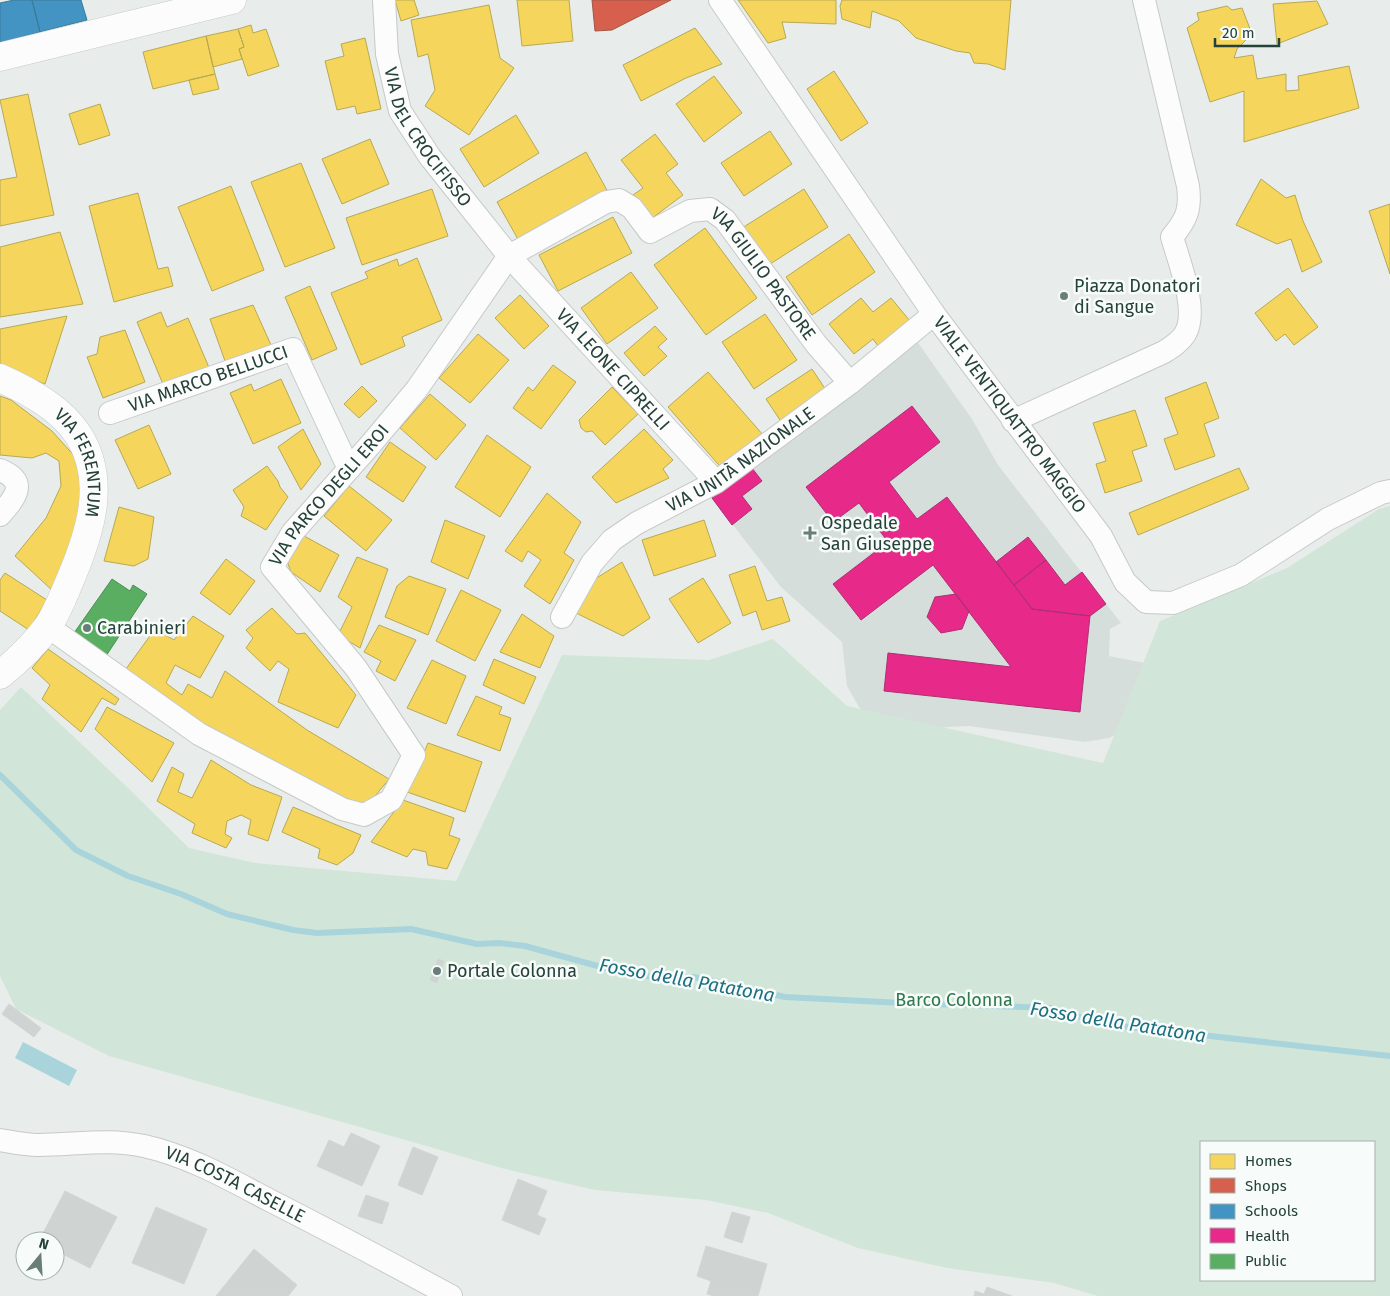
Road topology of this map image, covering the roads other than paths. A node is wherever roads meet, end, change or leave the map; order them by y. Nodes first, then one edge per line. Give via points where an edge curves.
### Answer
1 (232, 0) edge
2 (384, 0) edge
3 (720, 0) edge
4 (1144, 0) edge
5 (0, 58) edge
6 (510, 256) junction
7 (934, 314) junction
8 (0, 378) edge
9 (850, 383) junction
10 (110, 413) dead end
11 (1013, 421) junction
12 (349, 469) junction
13 (0, 470) edge
14 (716, 482) junction
15 (1390, 491) edge
16 (0, 514) edge
17 (562, 617) dead end
18 (47, 626) junction
19 (0, 675) edge
20 (0, 1140) edge
21 (451, 1296) edge

1 - 5 main road
2 - 6 street, VIA DEL CROCIFISSO via 387,54 400,111 430,158
3 - 7 street, VIALE VENTIQUATTRO MAGGIO
4 - 11 street via 1190,199 1182,225 1172,237 1190,308 1190,322 1185,334 1164,352
6 - 9 street, VIA GIULIO PASTORE via 606,202 619,200 632,208 650,232 690,211 710,209 725,220 816,344
6 - 12 street, VIA PARCO DEGLI EROI via 417,389
6 - 14 street, VIA LEONE CIPRELLI
7 - 9 street, VIA UNITÀ NAZIONALE
7 - 11 street, VIALE VENTIQUATTRO MAGGIO
8 - 18 main road, VIA FERENTUM via 37,397 64,419 79,437 92,468 94,498 86,540 61,602
9 - 14 street, VIA UNITÀ NAZIONALE
10 - 12 street, VIA MARCO BELLUCCI via 292,349
11 - 15 street, VIALE VENTIQUATTRO MAGGIO via 1101,536 1125,582 1146,602 1173,603 1241,575 1328,519
12 - 18 street, VIA PARCO DEGLI EROI via 293,532 272,568 356,668 414,755 391,800 364,815 342,809 199,734
13 - 16 street via 10,474 18,492
14 - 17 street, VIA UNITÀ NAZIONALE via 637,523 612,540 592,563
18 - 19 main road, VIA FERENTUM
20 - 21 street, VIA COSTA CASELLE via 37,1145 122,1142 178,1156 207,1168

